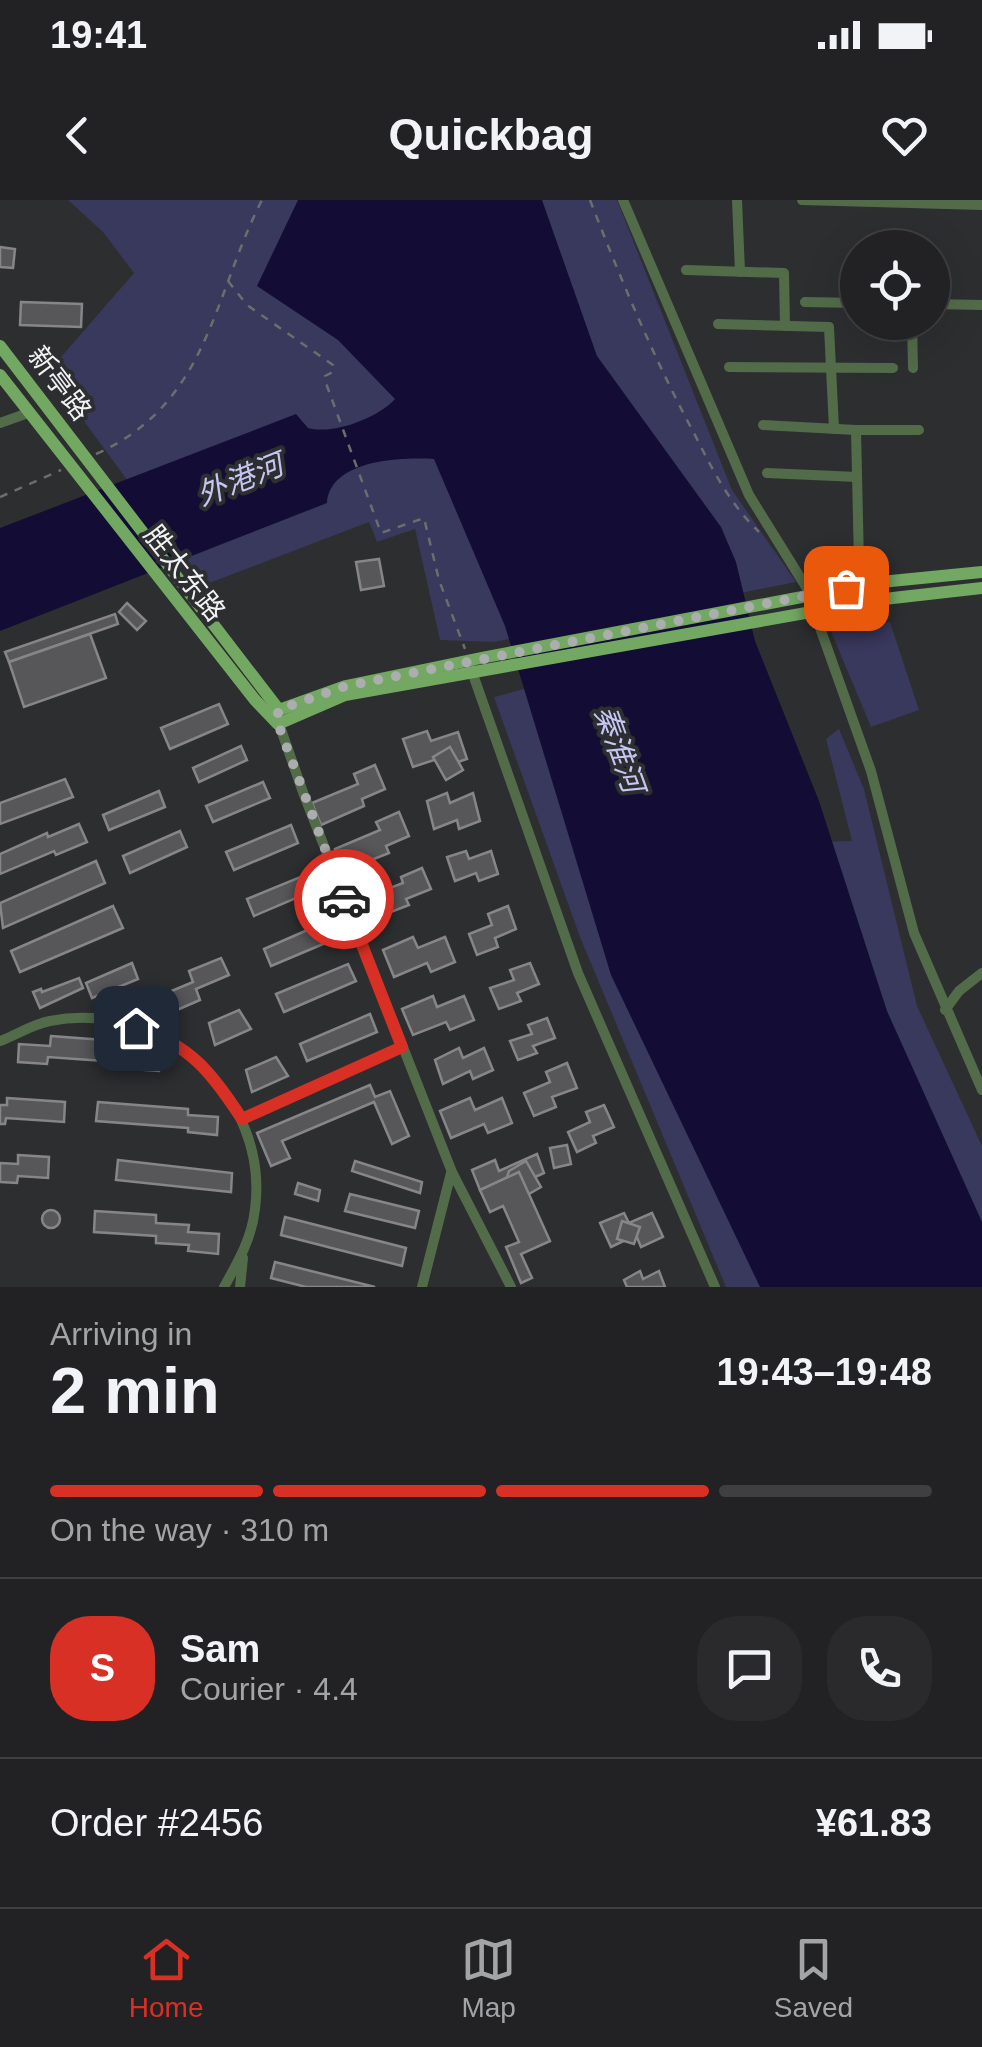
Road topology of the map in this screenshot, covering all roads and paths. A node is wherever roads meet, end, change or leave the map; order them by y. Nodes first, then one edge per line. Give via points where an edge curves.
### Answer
1 (262, 200) edge
2 (590, 200) edge
3 (623, 200) edge
4 (738, 200) edge
5 (802, 200) edge
6 (911, 201) edge
7 (982, 204) edge
8 (686, 270) dead end
9 (740, 272) junction
10 (228, 281) junction
11 (804, 302) dead end
12 (840, 303) edge
13 (950, 304) edge
14 (982, 304) edge
15 (718, 324) dead end
16 (784, 326) junction
17 (912, 340) edge
18 (0, 346) edge
19 (728, 366) dead end
20 (831, 368) junction
21 (893, 368) dead end
22 (912, 368) dead end
23 (0, 375) edge
24 (28, 412) junction
25 (0, 423) edge
26 (763, 425) dead end
27 (834, 429) junction
28 (856, 430) junction
29 (919, 430) dead end
30 (56, 450) joint
31 (80, 451) joint
32 (98, 454) dead end
33 (65, 468) dead end
34 (766, 473) dead end
35 (857, 477) junction
36 (0, 497) edge
37 (769, 542) dead end
38 (982, 572) edge
39 (880, 582) junction
40 (982, 588) edge
41 (811, 595) junction
42 (814, 611) junction
43 (477, 665) junction
44 (278, 717) junction
45 (982, 973) edge
46 (945, 1010) junction
47 (0, 1041) edge
48 (402, 1047) junction
49 (982, 1090) edge
50 (242, 1119) junction
51 (452, 1172) junction
52 (244, 1253) junction
53 (224, 1287) edge
54 (240, 1287) edge
55 (422, 1287) edge
56 (511, 1287) edge
57 (715, 1287) edge

1 - 10 path
2 - 37 path via 673,394 734,508
3 - 41 street via 749,496
4 - 9 street
5 - 6 street
6 - 7 street
8 - 9 street
9 - 16 street via 784,273
10 - 32 path via 210,336 176,391
10 - 43 path via 247,305 333,365 324,376 381,533 424,518 439,580
11 - 12 street
13 - 14 street
15 - 16 street
16 - 20 street via 829,327
17 - 22 street
18 - 31 main road, 新亭路
19 - 20 street
20 - 21 street
20 - 27 street
23 - 24 main road, 新亭路
24 - 25 street
24 - 30 main road, 新亭路
26 - 27 street
27 - 28 street
28 - 29 street
28 - 35 street
30 - 44 main road, 胜太东路 via 255,700
31 - 44 main road, 胜太东路
33 - 36 path
34 - 35 street
35 - 39 street via 859,563
38 - 39 main road
39 - 41 main road
40 - 42 main road
41 - 43 main road
42 - 43 main road
42 - 46 street via 871,771 914,932
43 - 44 main road via 346,686
43 - 57 street via 578,974
44 - 48 street, 胜太东路
45 - 46 street
46 - 49 street
47 - 50 street via 50,1021 108,1019 163,1036 210,1071
48 - 50 street
48 - 51 street, 胜太东路
50 - 52 street via 255,1163 256,1209
51 - 55 street
51 - 56 street, 胜太东路
52 - 53 street
52 - 54 street

